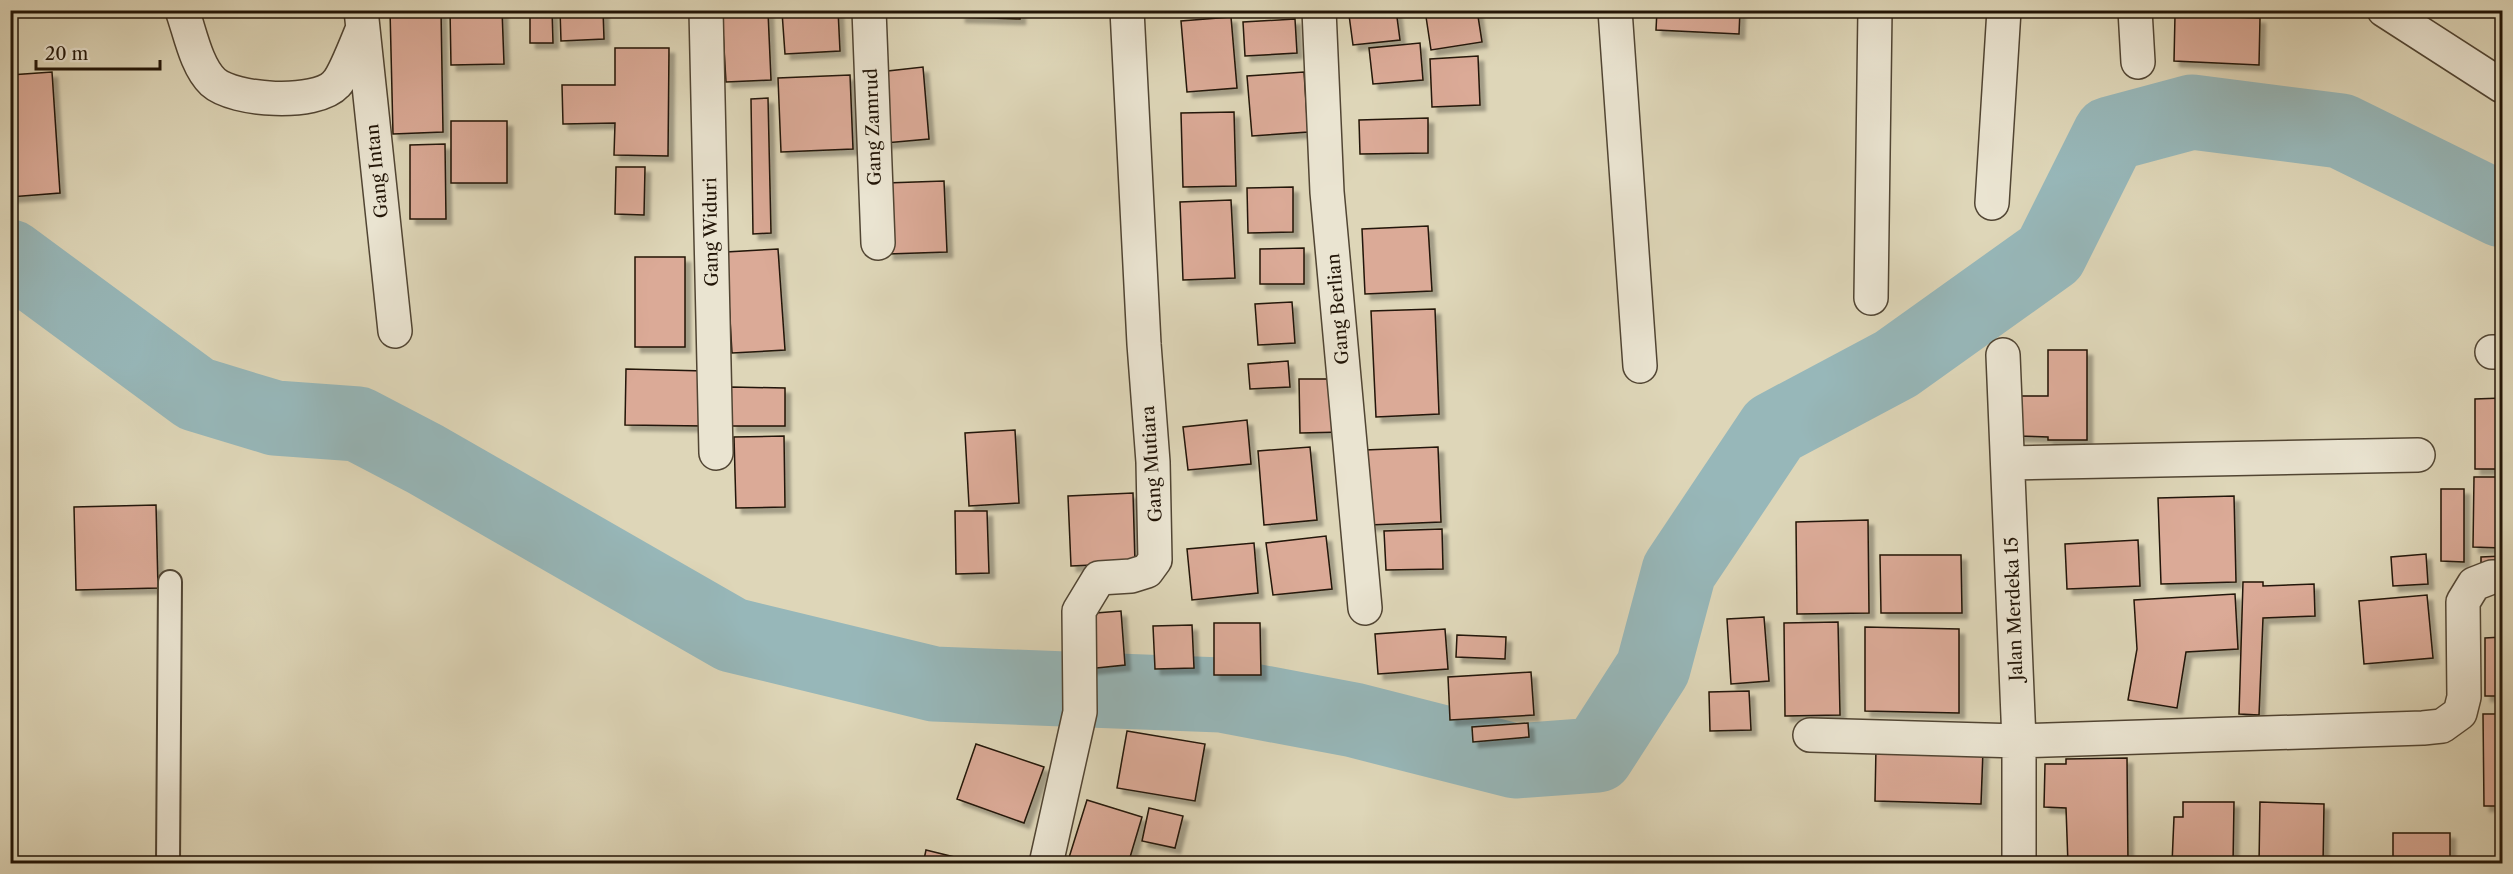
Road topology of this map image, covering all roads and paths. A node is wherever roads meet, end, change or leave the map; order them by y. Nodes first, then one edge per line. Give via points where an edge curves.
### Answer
1 (182, 10) edge
2 (705, 10) edge
3 (869, 10) edge
4 (1127, 10) edge
5 (1319, 10) edge
6 (1615, 10) edge
7 (1875, 10) edge
8 (2004, 10) edge
9 (2135, 10) edge
10 (2384, 10) edge
11 (362, 20) edge
12 (2138, 62) dead end
13 (2502, 86) edge
14 (1992, 203) dead end
15 (878, 243) dead end
16 (1871, 298) dead end
17 (395, 332) dead end
18 (2002, 355) dead end
19 (1640, 366) dead end
20 (716, 453) dead end
21 (2418, 455) dead end
22 (2008, 463) junction
23 (2497, 577) edge
24 (170, 582) dead end
25 (1365, 608) dead end
26 (1810, 735) dead end
27 (2019, 741) junction
28 (168, 864) edge
29 (1046, 864) edge
30 (2019, 864) edge

1 - 11 street via 198,58 213,83 274,100 311,96 336,85
2 - 20 street, Gang Widuri
3 - 15 street, Gang Zamrud
4 - 29 street, Gang Mutiara via 1156,551 1147,571 1099,578 1078,611 1080,712
5 - 25 street, Gang Berlian via 1327,192
6 - 19 street
7 - 16 street
8 - 14 street
9 - 12 street
10 - 13 street
11 - 17 street, Gang Intan
18 - 22 street, Jalan Merdeka 15
21 - 22 street
22 - 27 street, Jalan Merdeka 15
23 - 27 street via 2474,584 2463,602 2463,698 2460,713 2442,726
24 - 28 lane
26 - 27 street
27 - 30 street, Jalan Merdeka 15

